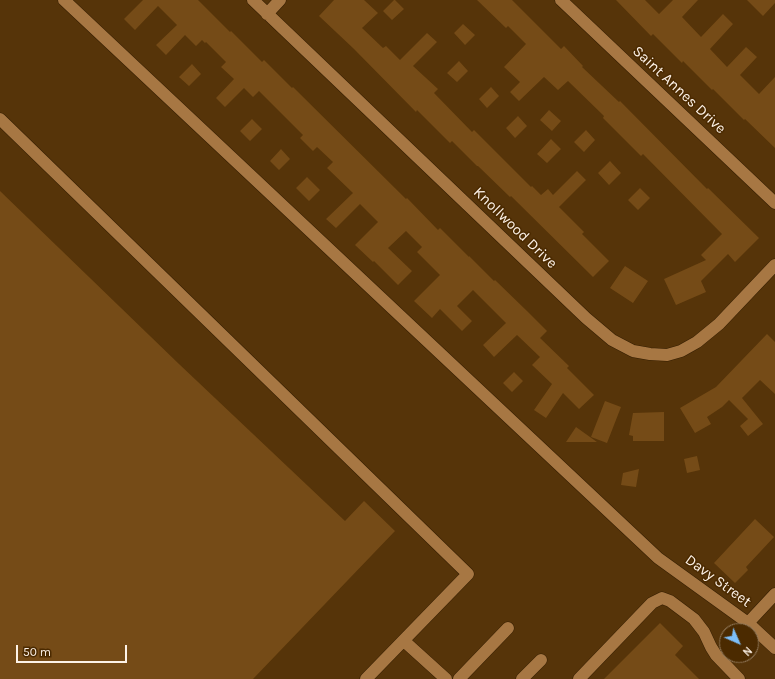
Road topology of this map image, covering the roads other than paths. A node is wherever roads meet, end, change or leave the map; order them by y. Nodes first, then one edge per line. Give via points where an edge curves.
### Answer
1 (64, 0) edge
2 (253, 0) edge
3 (280, 0) edge
4 (561, 0) edge
5 (267, 14) junction
6 (0, 120) edge
7 (775, 203) edge
8 (775, 265) edge
9 (775, 594) edge
10 (748, 623) joint
11 (508, 628) dead end
12 (759, 633) edge
13 (404, 641) junction
14 (775, 648) edge
15 (541, 660) dead end
16 (366, 679) edge
17 (446, 679) edge
18 (459, 679) edge
19 (522, 679) edge
20 (579, 679) edge
21 (739, 679) edge

1 - 10 street, Davy Street via 658,558
2 - 5 street, Knollwood Drive
3 - 5 street
4 - 7 street, Saint Annes Drive
5 - 8 street, Knollwood Drive via 586,318 612,340 633,351 666,355 681,351 697,342
6 - 13 street via 468,574
9 - 10 street
11 - 18 street
12 - 14 street, Davy Street
13 - 16 street
13 - 17 street
15 - 19 street
20 - 21 street via 652,603 662,598 694,619 716,655

